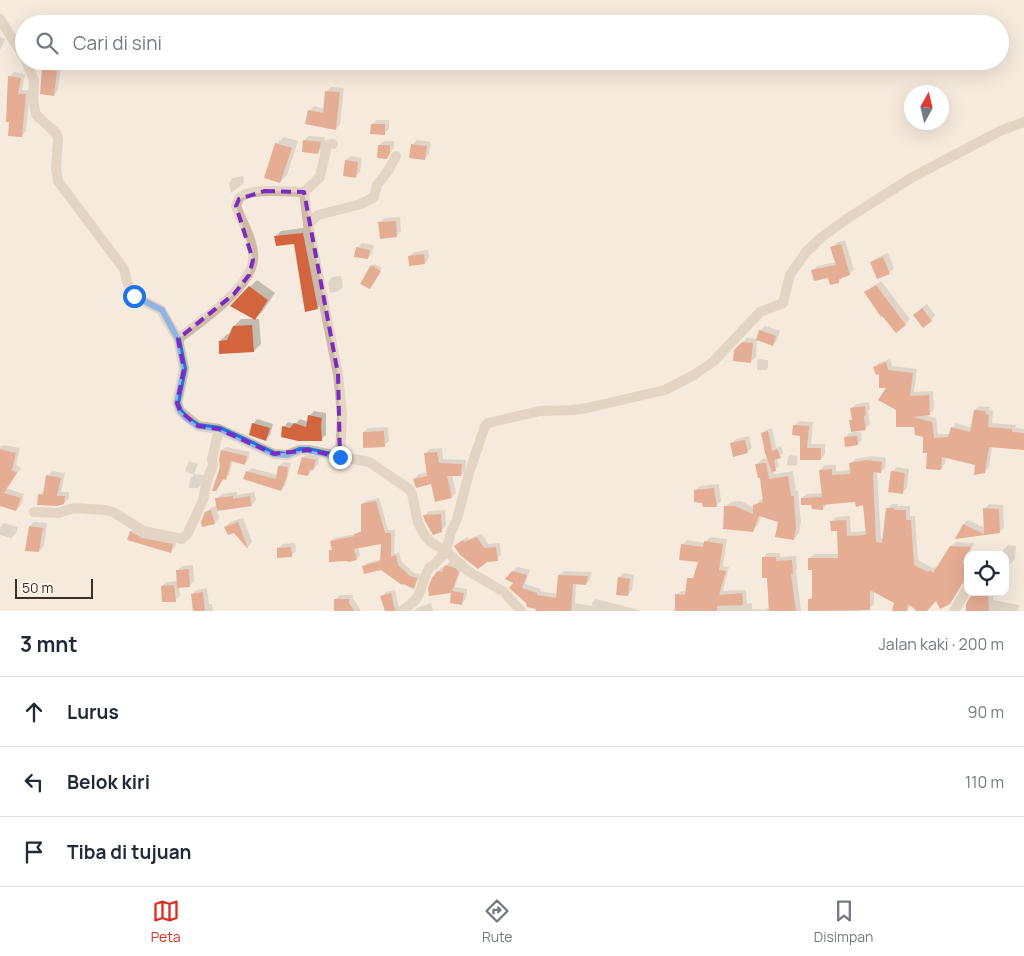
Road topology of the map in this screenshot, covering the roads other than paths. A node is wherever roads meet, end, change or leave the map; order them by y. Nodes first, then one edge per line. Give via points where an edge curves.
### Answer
1 (0, 19) edge
2 (15, 43) edge
3 (30, 70) edge
4 (1024, 122) edge
5 (333, 144) dead end
6 (396, 156) dead end
7 (304, 192) junction
8 (308, 224) junction
9 (178, 339) junction
10 (220, 429) junction
11 (340, 457) junction
12 (34, 512) dead end
13 (446, 551) junction
14 (964, 594) edge
15 (402, 611) edge
16 (521, 611) edge
17 (954, 611) edge

1 - 2 street
3 - 9 street via 34,81 36,115 56,133 58,139 58,182 124,269 134,296 162,310
4 - 13 street via 1000,131 911,178 822,237 806,252 790,275 783,302 760,312 714,360 694,375 666,390 632,398 574,410 540,411 488,423
5 - 7 street via 327,145 320,177
6 - 8 street via 377,185 374,197 361,204 318,215
7 - 8 street
7 - 9 street via 265,191 239,199 236,206 250,239 254,260 249,274 234,294
8 - 11 street via 338,374 342,414
9 - 10 street via 184,369 177,403 180,411 198,426
10 - 11 street via 274,454 287,455 308,450
10 - 12 street via 203,500 182,539 144,531 105,510 74,508
11 - 13 street via 369,462 405,485 412,494 416,518 424,536
13 - 15 street via 428,568 415,603
13 - 16 street via 468,571 504,592
14 - 17 street

